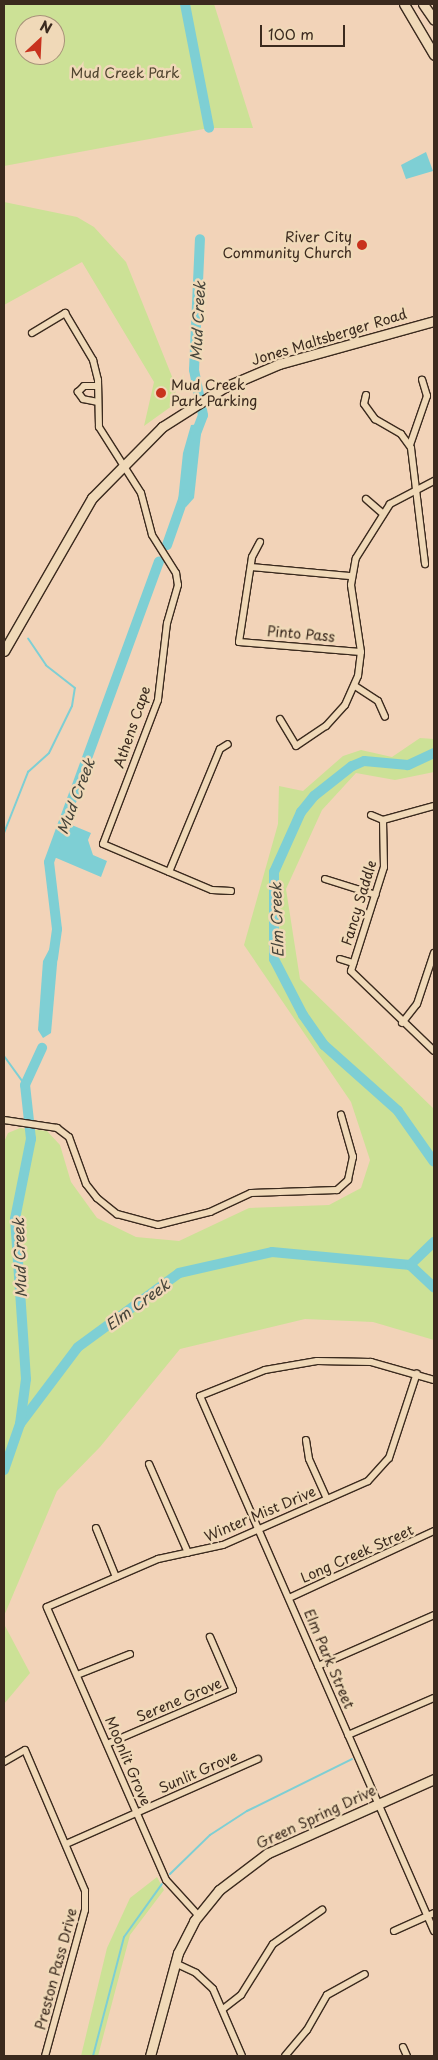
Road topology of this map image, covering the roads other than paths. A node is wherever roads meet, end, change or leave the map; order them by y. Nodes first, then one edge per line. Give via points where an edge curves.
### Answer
1 (404, 4) edge
2 (424, 4) edge
3 (434, 20) edge
4 (433, 51) edge
5 (434, 321) edge
6 (32, 333) dead end
7 (422, 380) dead end
8 (98, 386) junction
9 (366, 395) dead end
10 (98, 402) junction
11 (410, 445) junction
12 (123, 462) junction
13 (434, 481) edge
14 (418, 486) junction
15 (366, 499) dead end
16 (382, 512) junction
17 (260, 542) dead end
18 (426, 564) dead end
19 (252, 568) junction
20 (350, 576) junction
21 (4, 651) edge
22 (361, 652) junction
23 (355, 686) junction
24 (385, 717) dead end
25 (280, 719) dead end
26 (228, 744) dead end
27 (434, 806) edge
28 (371, 815) dead end
29 (383, 820) junction
30 (170, 872) junction
31 (325, 879) dead end
32 (231, 890) dead end
33 (376, 895) junction
34 (434, 952) edge
35 (340, 959) dead end
36 (354, 963) junction
37 (402, 1023) junction
38 (434, 1051) edge
39 (341, 1115) dead end
40 (4, 1120) edge
41 (417, 1373) junction
42 (434, 1380) edge
43 (306, 1440) dead end
44 (149, 1464) dead end
45 (327, 1499) junction
46 (96, 1528) dead end
47 (258, 1529) junction
48 (434, 1531) edge
49 (188, 1553) junction
50 (116, 1577) junction
51 (289, 1598) junction
52 (48, 1607) joint
53 (434, 1615) edge
54 (210, 1637) dead end
55 (130, 1654) dead end
56 (318, 1666) junction
57 (77, 1675) junction
58 (434, 1698) edge
59 (348, 1735) junction
60 (107, 1744) junction
61 (258, 1759) dead end
62 (4, 1762) edge
63 (434, 1779) edge
64 (378, 1804) junction
65 (137, 1812) junction
66 (66, 1844) junction
67 (322, 1910) dead end
68 (431, 1914) edge
69 (198, 1915) junction
70 (394, 1931) dead end
71 (434, 1931) edge
72 (175, 1963) junction
73 (365, 1974) dead end
74 (222, 2010) junction
75 (403, 2047) dead end
76 (45, 2056) edge
77 (150, 2056) edge
78 (242, 2056) edge
79 (285, 2056) edge
80 (407, 2056) edge

1 - 4 main road
2 - 3 main road
5 - 12 main road, Jones Maltsberger Road via 280,364 224,388 181,414
6 - 8 street via 64,313 93,360
7 - 11 street via 427,396
8 - 10 street
8 - 10 street via 84,386 78,392 83,399
9 - 11 street via 364,404 375,419 401,434
10 - 12 street via 99,426
11 - 14 street
12 - 21 main road, Jones Maltsberger Road via 81,514
12 - 30 street, Athens Cape via 141,493 152,536 176,573 178,585 167,623 158,700 103,844
13 - 14 street
14 - 16 street
14 - 18 street
15 - 16 street
16 - 20 street
17 - 19 street
19 - 20 street
19 - 22 street, Pinto Pass via 239,642
20 - 22 street
22 - 23 street
23 - 24 street via 378,700
23 - 25 street via 336,716 296,746
26 - 30 street via 220,749
27 - 29 street
28 - 29 street
29 - 33 street, Fancy Saddle via 386,856
30 - 32 street, Athens Cape via 212,890
31 - 33 street
33 - 36 street, Fancy Saddle
34 - 37 street via 417,1004
35 - 36 street, Fancy Saddle
36 - 37 street, Fancy Saddle via 351,971
37 - 38 street
39 - 40 street via 352,1157 348,1180 337,1190 252,1193 210,1212 158,1225 117,1214 97,1198 86,1184 69,1138 45,1123
41 - 42 street
41 - 45 street, Winter Mist Drive via 384,1467 368,1481
41 - 47 street, Elm Park Street via 371,1362 318,1361 265,1370 200,1396
43 - 45 street via 309,1459
44 - 49 street
45 - 47 street, Winter Mist Drive
46 - 50 street
47 - 49 street, Winter Mist Drive via 223,1545
47 - 51 street, Elm Park Street
48 - 51 street, Long Creek Street
49 - 50 street, Winter Mist Drive via 158,1559
50 - 52 street, Winter Mist Drive
51 - 56 street, Elm Park Street
52 - 57 street, Moonlit Grove
53 - 56 street
54 - 60 street, Serene Grove via 232,1690
55 - 57 street
56 - 59 street, Elm Park Street
57 - 60 street, Moonlit Grove
58 - 59 street
59 - 64 street, Elm Park Street
60 - 65 street, Moonlit Grove
61 - 65 street, Sunlit Grove
62 - 66 street, Preston Pass Drive via 25,1750
63 - 64 main road, Green Spring Drive
64 - 68 street, Elm Park Street
64 - 69 main road, Green Spring Drive via 250,1864
65 - 66 street, Sunlit Grove
65 - 69 street, Moonlit Grove via 166,1880
66 - 76 street, Preston Pass Drive via 84,1884 86,1904
67 - 74 street via 273,1944 241,1995
68 - 70 street
68 - 71 street, Elm Park Street
69 - 72 main road, Green Spring Drive
72 - 74 street via 205,1980
72 - 77 main road, Green Spring Drive
73 - 79 street via 327,1995 307,2030
74 - 78 street
75 - 80 street

